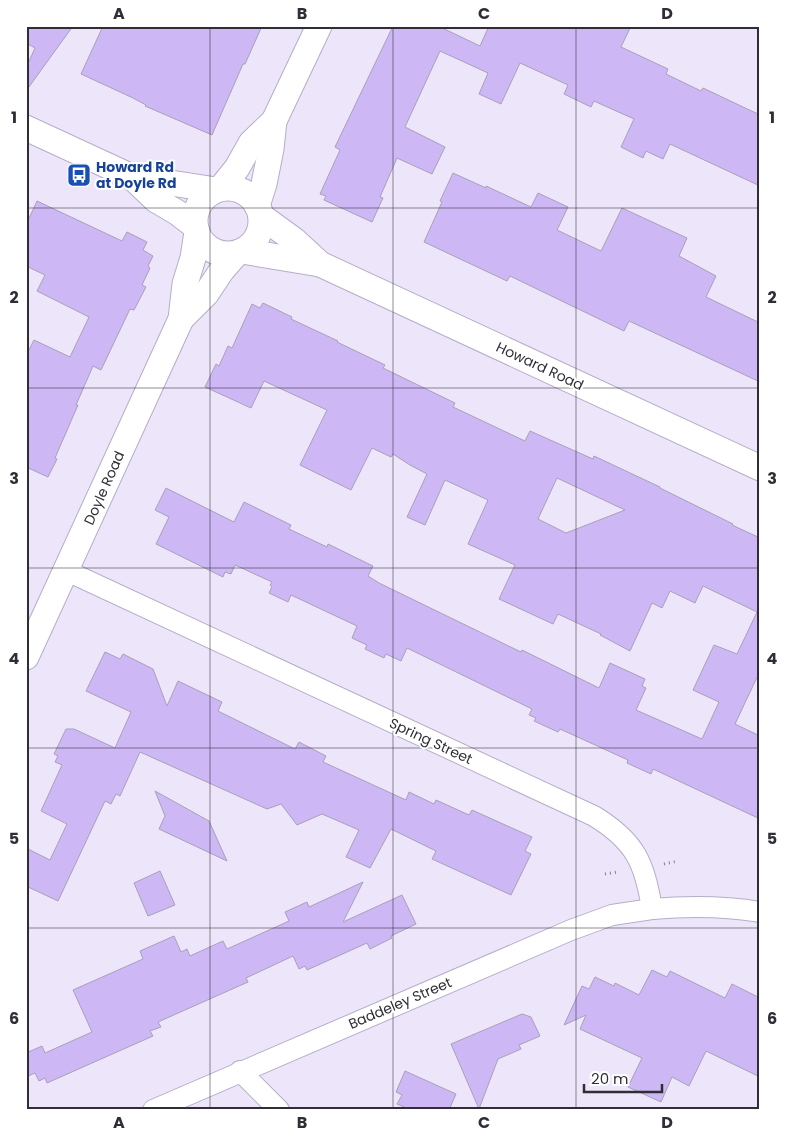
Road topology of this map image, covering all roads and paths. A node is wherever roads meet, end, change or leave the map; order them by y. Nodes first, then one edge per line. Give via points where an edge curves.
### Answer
1 (319, 26) edge
2 (274, 121) junction
3 (26, 128) edge
4 (132, 177) junction
5 (219, 189) junction
6 (259, 211) junction
7 (196, 229) junction
8 (240, 252) junction
9 (320, 264) junction
10 (181, 319) junction
11 (760, 468) edge
12 (66, 571) junction
13 (26, 657) edge
14 (652, 909) junction
15 (760, 912) edge
16 (240, 1071) junction
17 (153, 1110) edge
18 (279, 1110) edge

1 - 2 street
2 - 5 street via 251,143 237,168
2 - 6 street
3 - 4 street
4 - 5 street
4 - 7 street via 156,200
5 - 6 street via 234,188 245,192
5 - 7 street via 199,204 195,215
6 - 8 street via 261,227 257,237
6 - 9 street, Howard Road
7 - 8 street via 203,243 213,250 225,254
7 - 10 street, Doyle Road
8 - 9 street, Howard Road
8 - 10 street, Doyle Road
9 - 11 street, Howard Road
10 - 12 street, Doyle Road
12 - 13 street, Doyle Road
12 - 14 street, Spring Street via 594,816 624,837 632,849 642,867
14 - 15 street via 707,907
14 - 16 street, Baddeley Street via 612,915 571,930
16 - 17 street, Baddeley Street
16 - 18 street

